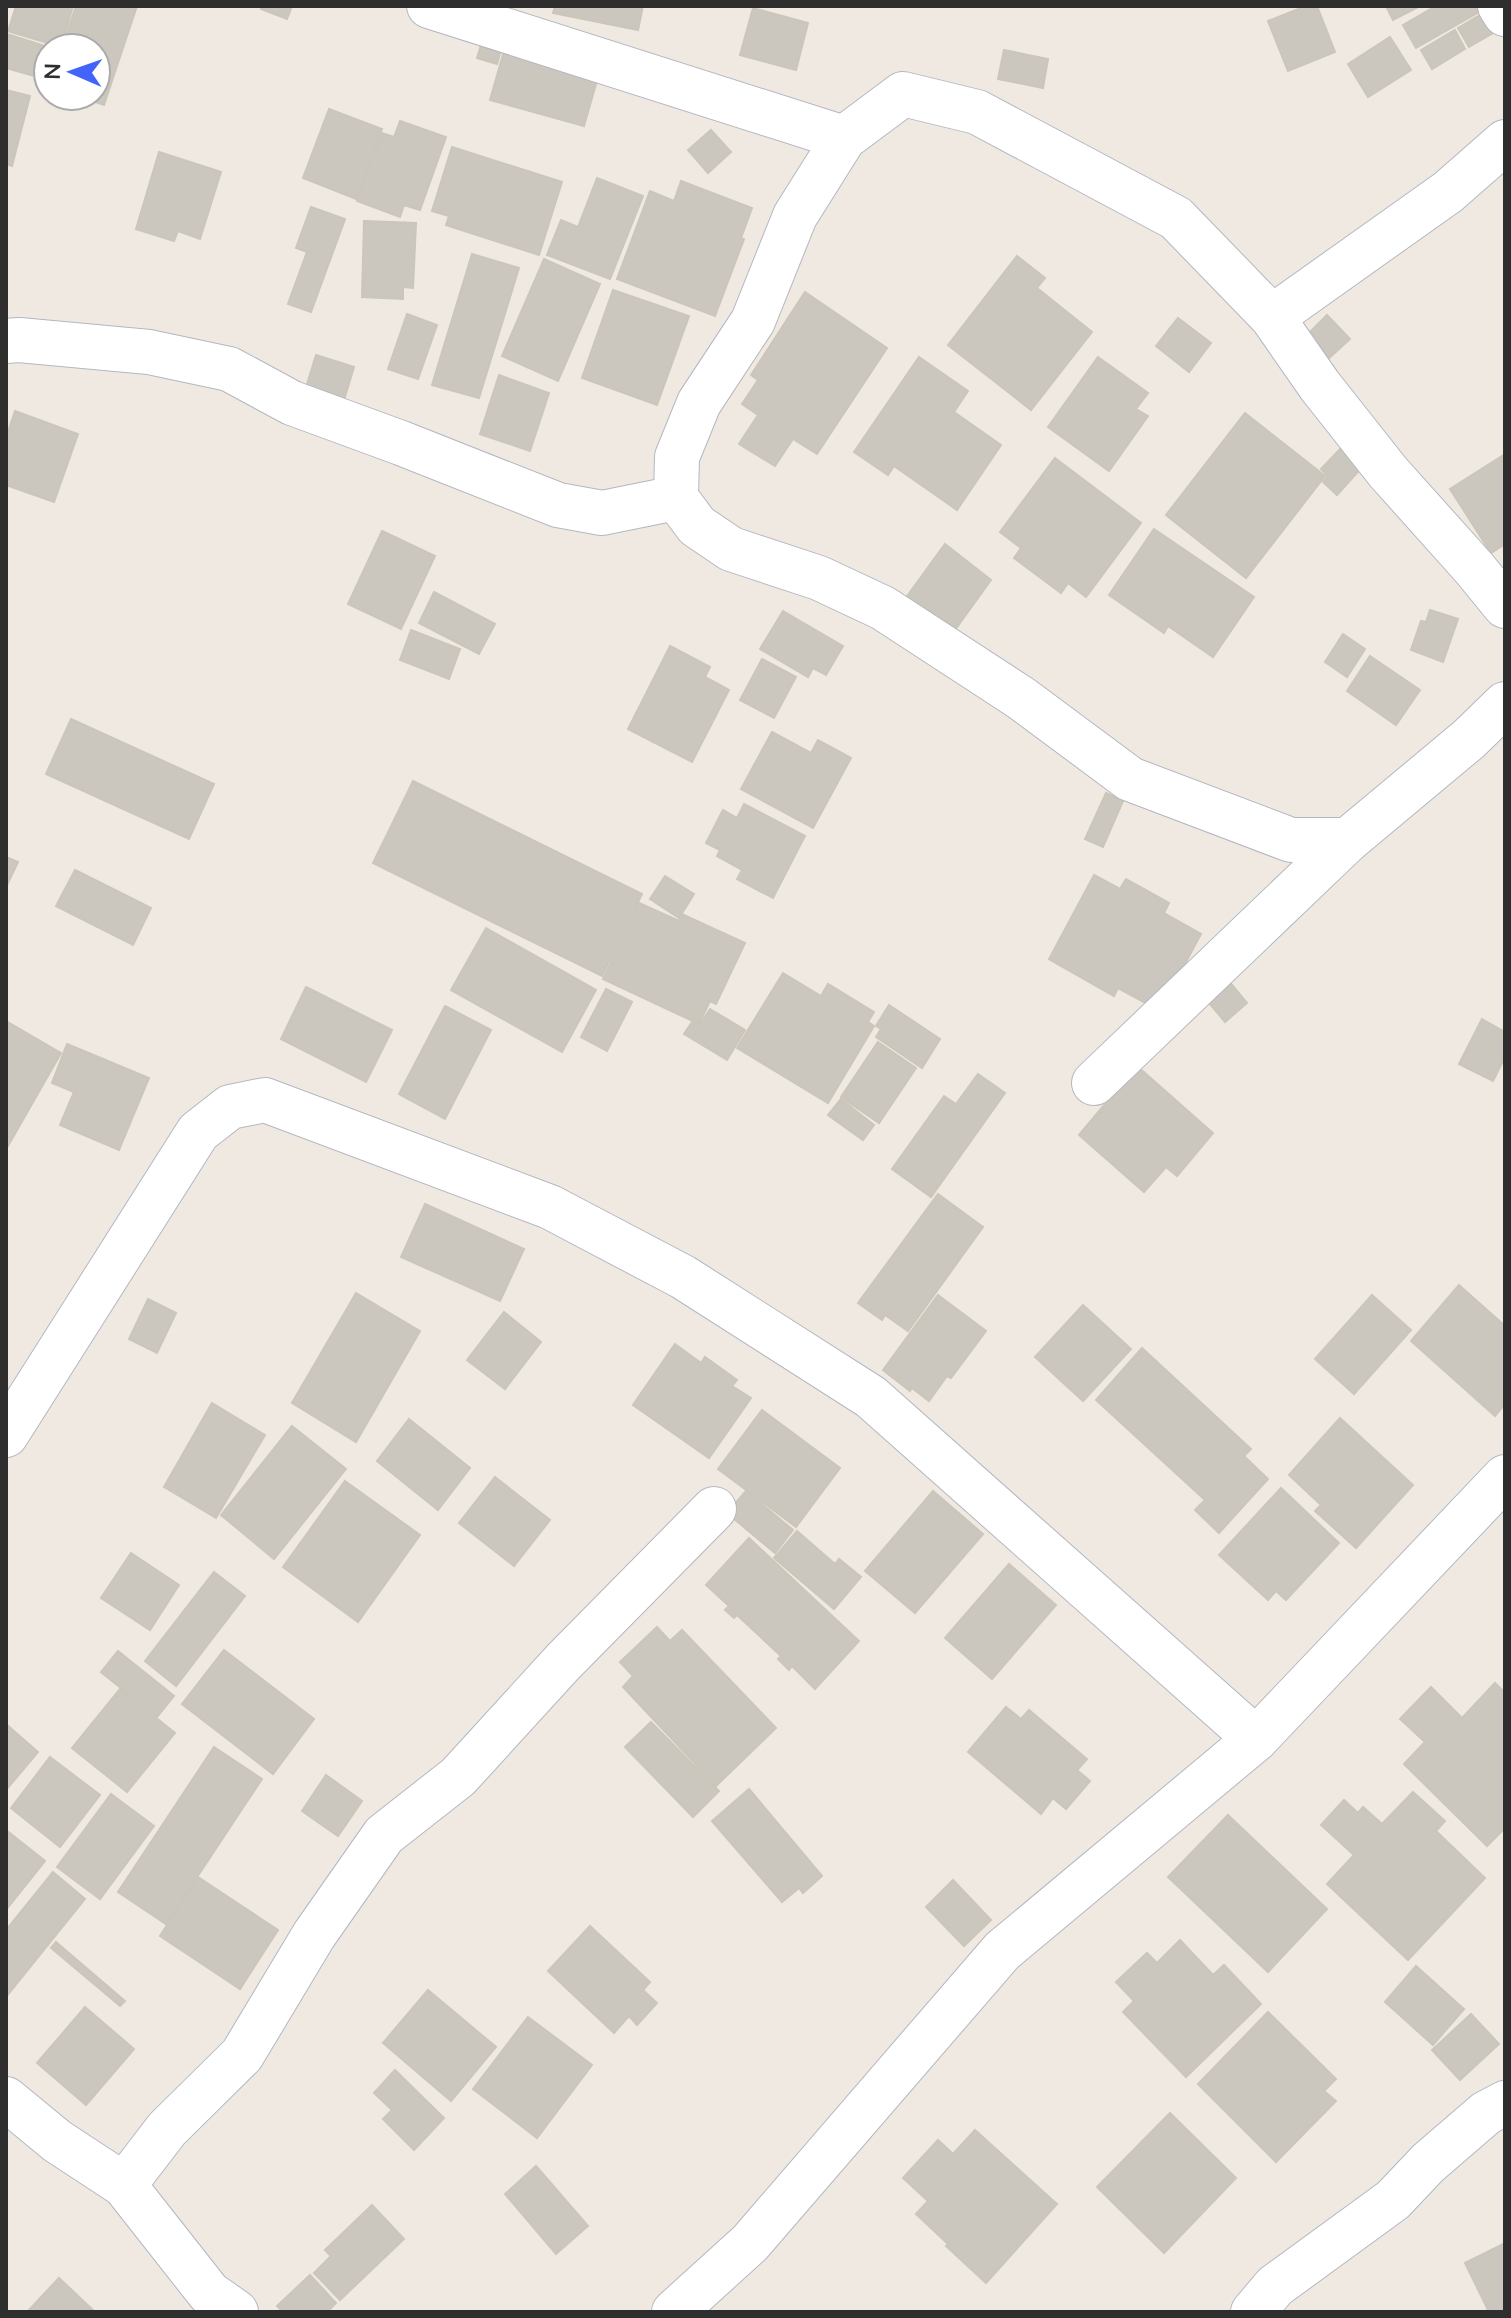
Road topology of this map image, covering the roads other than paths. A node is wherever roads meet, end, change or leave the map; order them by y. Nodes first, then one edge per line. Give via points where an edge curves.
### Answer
1 (429, 6) edge
2 (1500, 6) edge
3 (1505, 14) edge
4 (844, 138) junction
5 (1505, 142) edge
6 (1272, 317) junction
7 (6, 341) edge
8 (676, 498) junction
9 (1505, 606) edge
10 (1505, 704) edge
11 (1348, 840) junction
12 (1094, 1083) dead end
13 (6, 1435) edge
14 (1505, 1477) edge
15 (714, 1509) dead end
16 (1256, 1739) junction
17 (6, 2099) edge
18 (1505, 2103) edge
19 (124, 2185) junction
20 (236, 2312) edge
21 (674, 2312) edge
22 (1253, 2312) edge

1 - 4 street
2 - 3 street
4 - 6 street via 903,94 977,112 1176,218
4 - 8 street via 795,216 753,321 699,403 677,457
5 - 6 street via 1448,192
6 - 9 street via 1388,472
7 - 8 street via 149,352 229,369 292,403 558,505 602,513
8 - 11 street via 697,526 731,549 819,578 883,608 1021,698 1130,779 1291,840
10 - 11 street
11 - 12 street
13 - 16 street via 198,1132 230,1107 265,1100 550,1207 683,1277 871,1397
14 - 16 street
15 - 19 street via 458,1777 384,1835 314,1935 242,2055 167,2129
16 - 21 street via 1002,1951 750,2243
17 - 19 street
18 - 22 street via 1428,2163 1393,2200 1275,2286
19 - 20 street via 209,2293

